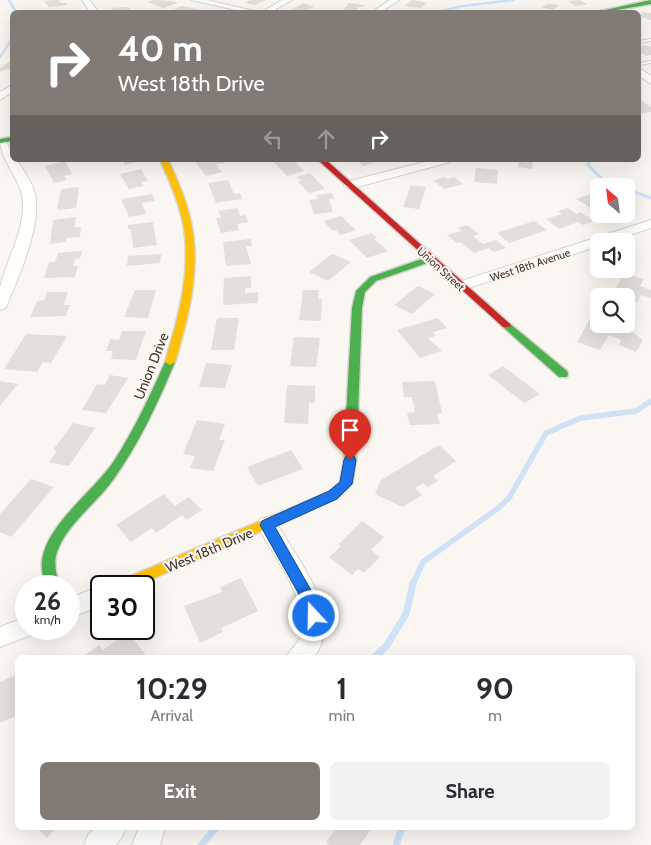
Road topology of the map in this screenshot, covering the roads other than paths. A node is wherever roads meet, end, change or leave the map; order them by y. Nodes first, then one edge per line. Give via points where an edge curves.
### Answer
1 (195, 0) edge
2 (288, 0) edge
3 (395, 0) edge
4 (647, 0) edge
5 (651, 2) edge
6 (244, 10) edge
7 (270, 10) edge
8 (379, 10) edge
9 (609, 10) edge
10 (4, 145) edge
11 (10, 157) edge
12 (12, 162) edge
13 (165, 162) edge
14 (324, 162) edge
15 (438, 162) edge
16 (350, 185) junction
17 (651, 224) edge
18 (625, 233) edge
19 (590, 245) edge
20 (430, 259) junction
21 (460, 286) junction
22 (0, 305) edge
23 (563, 374) dead end
24 (267, 525) junction
25 (49, 575) edge
26 (148, 575) edge
27 (15, 631) edge
28 (0, 637) edge
29 (302, 655) edge
30 (111, 830) edge
31 (151, 830) edge
32 (98, 845) edge
33 (146, 845) edge

1 - 6 street
2 - 7 street
3 - 8 street
4 - 5 street
5 - 9 street
10 - 11 street
12 - 22 street via 29,195 28,216 13,277
13 - 25 street, Union Drive via 182,195 191,250 190,286 172,362 156,400 110,476 59,537 49,555
14 - 16 street, Union Street
15 - 16 street
16 - 20 street, Union Street
17 - 18 street, West 18th Avenue
19 - 21 street, West 18th Avenue
20 - 21 street, Union Street
20 - 24 street, West 18th Drive via 373,279 361,291 357,308 346,484 333,495
21 - 23 street, Union Street
24 - 26 street, West 18th Drive
24 - 29 street via 307,596 314,616 314,632 306,652
27 - 28 street
30 - 32 street
31 - 33 street

